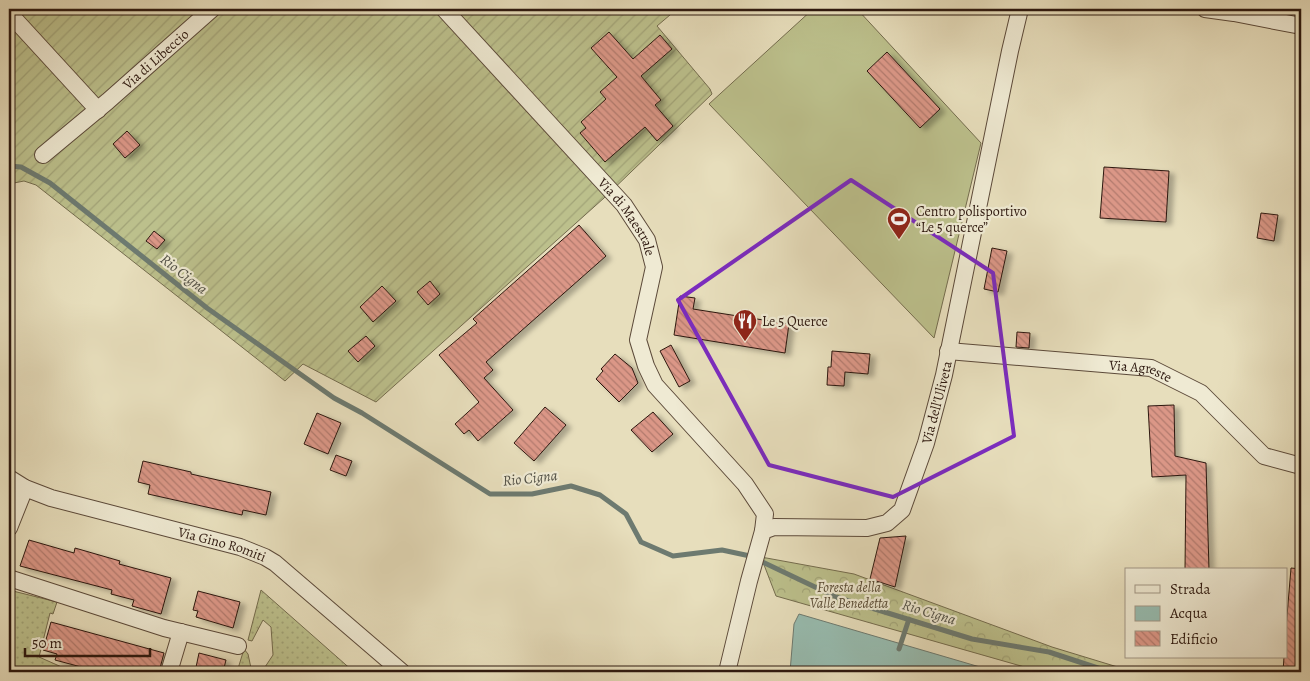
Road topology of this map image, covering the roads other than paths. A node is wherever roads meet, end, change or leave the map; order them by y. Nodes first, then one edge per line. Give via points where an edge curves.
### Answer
1 (212, 9) edge
2 (444, 9) edge
3 (1020, 9) edge
4 (1205, 9) edge
5 (9, 13) edge
6 (1301, 26) edge
7 (98, 110) junction
8 (43, 155) dead end
9 (948, 351) junction
10 (1301, 466) edge
11 (9, 478) edge
12 (25, 488) junction
13 (9, 528) edge
14 (761, 539) junction
15 (9, 578) edge
16 (181, 632) junction
17 (238, 646) dead end
18 (169, 672) edge
19 (402, 672) edge
20 (727, 672) edge

1 - 7 street, Via di Libeccio
2 - 14 street, Via di Maestrale via 624,205 648,240 654,267 638,340 646,366 655,385 745,484 765,514
3 - 9 street, Via dell'Uliveta
4 - 6 street
5 - 7 street
7 - 8 street, Via di Libeccio
9 - 10 street, Via Agreste via 1150,368 1201,393 1264,456
9 - 14 street, Via dell'Uliveta via 926,443 902,510 887,523 867,528 774,527
11 - 12 street, Via Gino Romiti
12 - 13 street
12 - 19 street, Via Gino Romiti via 51,498 240,547 265,557
14 - 20 street
15 - 16 street
16 - 17 street
16 - 18 street

